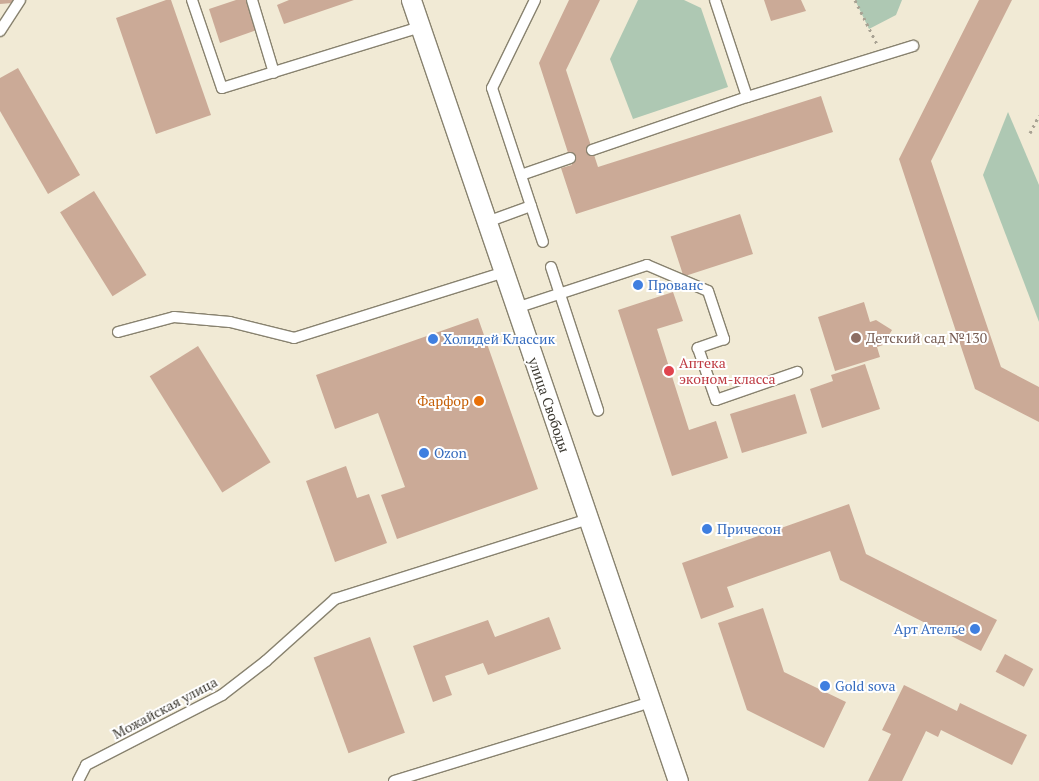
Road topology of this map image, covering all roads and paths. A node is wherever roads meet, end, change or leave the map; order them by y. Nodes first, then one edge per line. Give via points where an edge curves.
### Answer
1 (20, 0) edge
2 (192, 0) edge
3 (252, 0) edge
4 (411, 0) edge
5 (535, 0) edge
6 (715, 0) edge
7 (855, 0) edge
8 (420, 27) junction
9 (0, 31) edge
10 (913, 46) dead end
11 (882, 56) junction
12 (274, 73) junction
13 (747, 97) junction
14 (1039, 115) edge
15 (1030, 133) dead end
16 (592, 150) dead end
17 (570, 158) dead end
18 (521, 174) junction
19 (531, 206) junction
20 (487, 222) junction
21 (543, 242) dead end
22 (551, 266) dead end
23 (504, 272) junction
24 (560, 294) junction
25 (516, 308) junction
26 (118, 332) dead end
27 (797, 372) dead end
28 (598, 410) dead end
29 (588, 519) junction
30 (650, 702) junction
31 (78, 781) edge
32 (394, 781) edge
33 (678, 781) edge

1 - 9 lane
2 - 12 lane via 222,88
3 - 12 lane
4 - 8 street, улица Свободы
5 - 18 lane via 492,88
6 - 13 lane
7 - 11 path
8 - 12 lane
8 - 20 street, улица Свободы
10 - 11 lane
11 - 13 lane
13 - 16 lane
14 - 15 path
17 - 18 lane
18 - 19 lane
19 - 20 lane
19 - 21 lane
20 - 23 street, улица Свободы
22 - 24 lane
23 - 25 street, улица Свободы
23 - 26 lane via 294,338 230,322 174,317
24 - 25 lane
24 - 27 lane via 647,265 708,291 724,339 698,348 716,400
24 - 28 lane
25 - 29 street, улица Свободы
29 - 30 street, улица Свободы
29 - 31 lane, Можайская улица via 335,599 266,661 222,695 86,765
30 - 32 lane
30 - 33 street, улица Свободы

